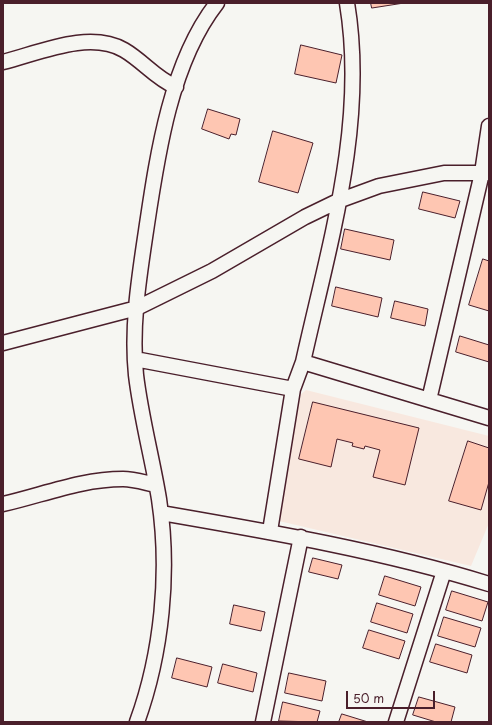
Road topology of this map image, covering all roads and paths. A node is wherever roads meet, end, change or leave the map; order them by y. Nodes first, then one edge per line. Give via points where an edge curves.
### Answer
1 (217, 3) edge
2 (347, 3) edge
3 (3, 62) edge
4 (176, 87) junction
5 (489, 126) edge
6 (486, 173) edge
7 (338, 201) junction
8 (137, 308) junction
9 (3, 343) edge
10 (135, 359) junction
11 (303, 362) junction
12 (292, 389) junction
13 (429, 400) junction
14 (489, 418) edge
15 (156, 486) junction
16 (3, 504) edge
17 (161, 512) junction
18 (270, 531) junction
19 (301, 537) junction
20 (444, 571) junction
21 (489, 584) edge
22 (137, 722) edge
23 (263, 722) edge
24 (396, 722) edge

1 - 4 street via 195,40
2 - 7 street via 352,46 352,101 348,151
3 - 4 street via 81,42 97,42 125,50 159,78
4 - 8 street via 157,163
5 - 6 street
6 - 7 street via 462,172 426,176 380,186
6 - 13 street
7 - 8 street via 276,232 212,271
7 - 11 street
8 - 9 street
8 - 10 street
10 - 12 street
10 - 15 street via 138,392
11 - 12 street
11 - 13 street
12 - 18 street
13 - 14 street
15 - 16 street via 125,479 93,481
15 - 17 street
17 - 18 street
17 - 22 street via 163,560 158,630 149,686
18 - 19 street
19 - 20 street
19 - 23 street
20 - 21 street
20 - 24 street

